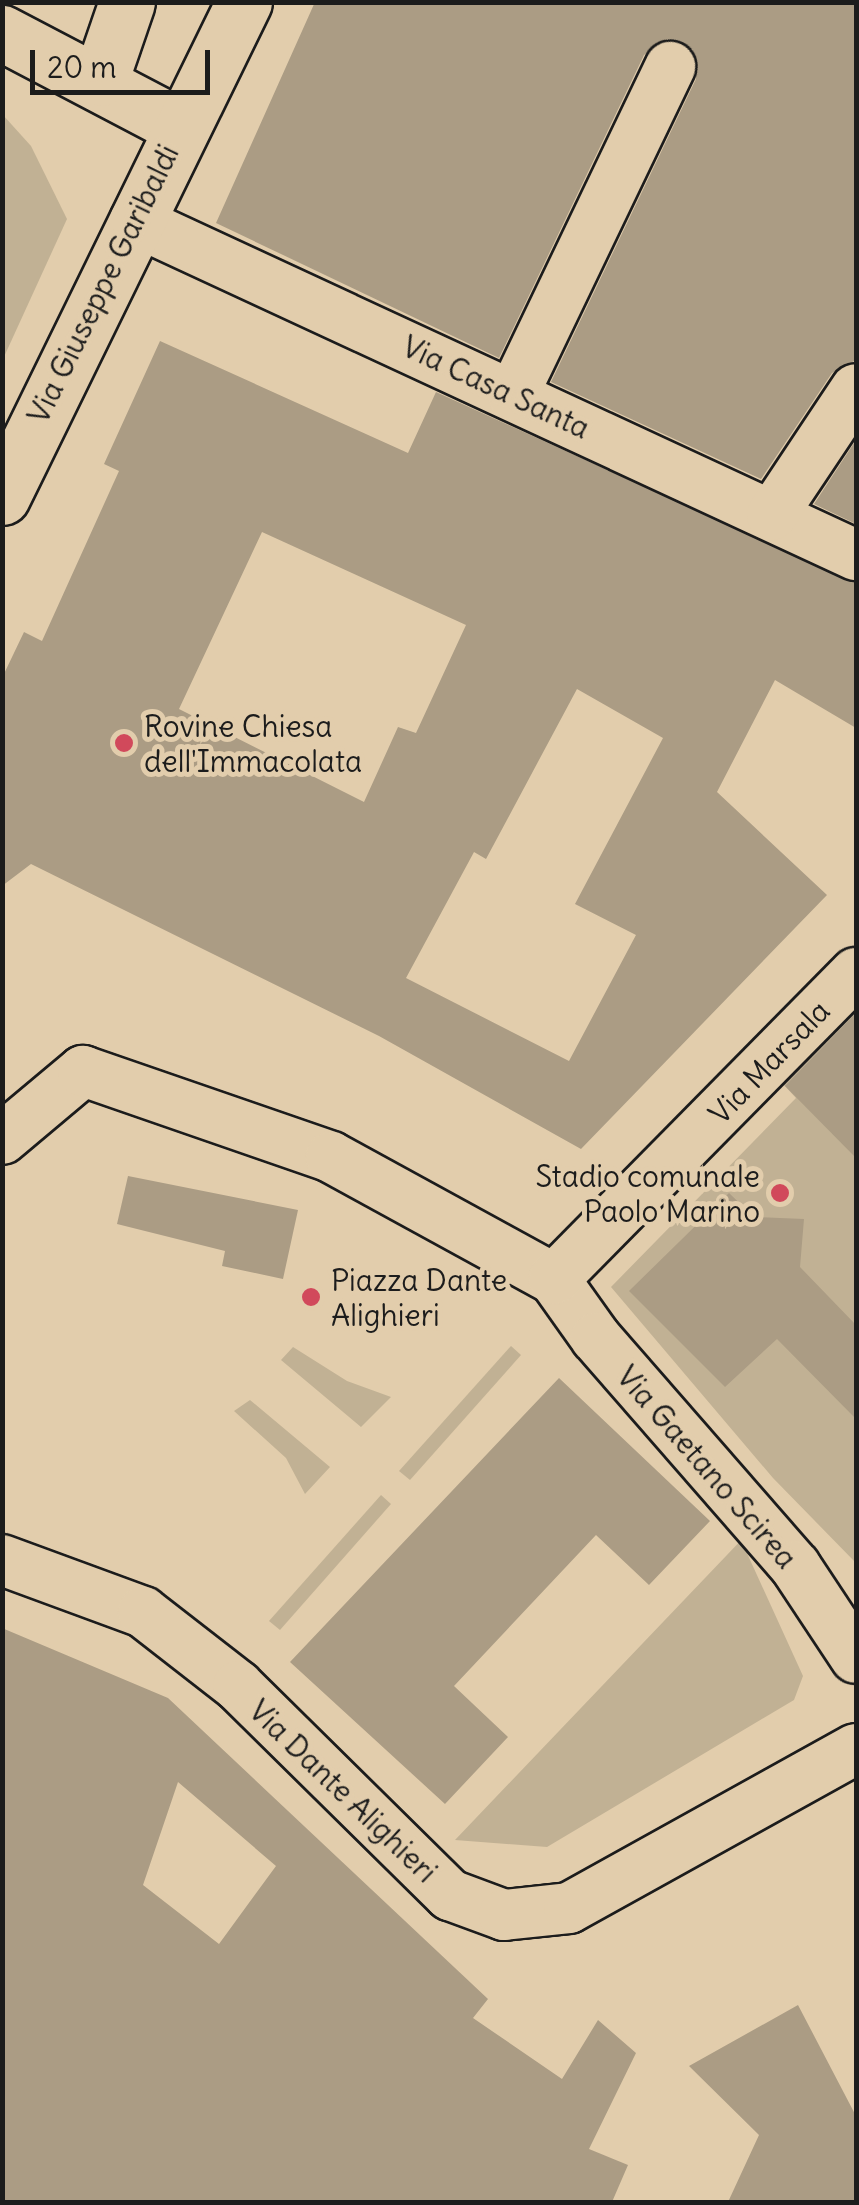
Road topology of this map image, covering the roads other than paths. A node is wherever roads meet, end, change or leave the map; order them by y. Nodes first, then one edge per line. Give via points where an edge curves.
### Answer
1 (127, 2) edge
2 (244, 2) edge
3 (2, 33) edge
4 (670, 67) dead end
5 (101, 78) junction
6 (179, 126) junction
7 (135, 220) junction
8 (856, 389) edge
9 (514, 396) junction
10 (2, 497) edge
11 (772, 515) junction
12 (856, 555) edge
13 (856, 973) edge
14 (2, 1138) edge
15 (554, 1279) junction
16 (2, 1560) edge
17 (856, 1658) edge
18 (856, 1749) edge

1 - 5 main road
2 - 6 main road, Via Giuseppe Garibaldi
3 - 5 main road
4 - 9 street
5 - 6 main road
6 - 7 main road, Via Giuseppe Garibaldi
7 - 9 street, Via Casa Santa
7 - 10 main road, Via Giuseppe Garibaldi
8 - 11 street
9 - 11 street, Via Casa Santa
11 - 12 street, Via Casa Santa
13 - 15 street, Via Marsala
14 - 15 street via 83,1072 331,1158
15 - 17 street, Via Gaetano Scirea via 596,1338 795,1566
16 - 18 street, Via Dante Alighieri via 143,1612 238,1686 450,1894 504,1915 569,1908

